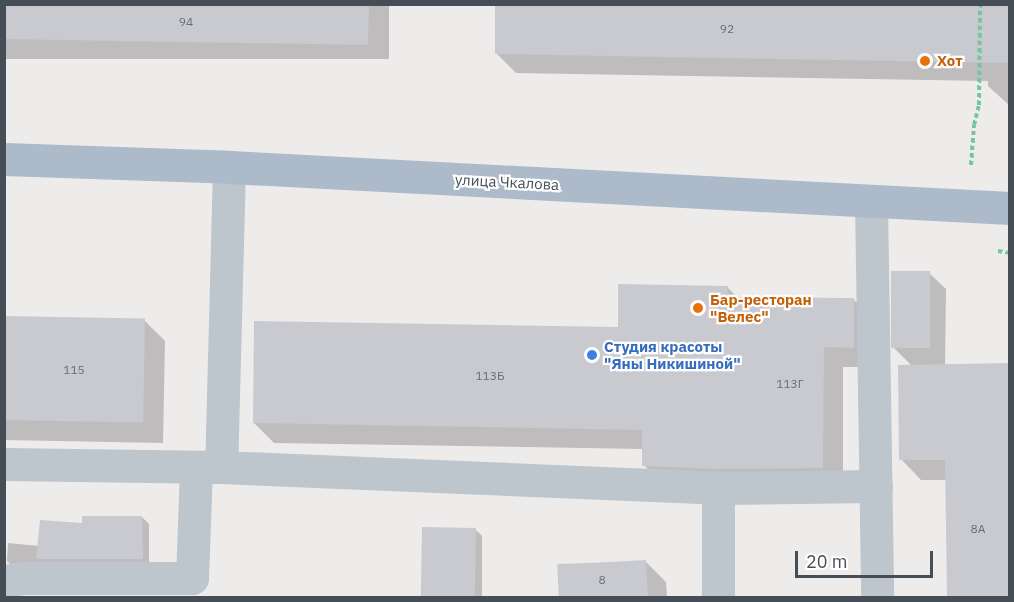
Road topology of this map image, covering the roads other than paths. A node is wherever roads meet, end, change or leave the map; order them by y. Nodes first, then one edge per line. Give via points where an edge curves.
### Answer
1 (4, 159) edge
2 (229, 167) junction
3 (871, 202) junction
4 (1010, 208) edge
5 (4, 464) edge
6 (208, 467) junction
7 (876, 486) junction
8 (718, 488) junction
9 (4, 581) edge
10 (718, 597) edge
11 (877, 597) edge

1 - 2 main road, улица Чкалова
2 - 3 main road, улица Чкалова
2 - 6 lane
3 - 4 main road, улица Чкалова
3 - 7 lane
5 - 6 lane
6 - 8 lane
6 - 9 lane via 192,578
7 - 8 lane
7 - 11 lane
8 - 10 lane

